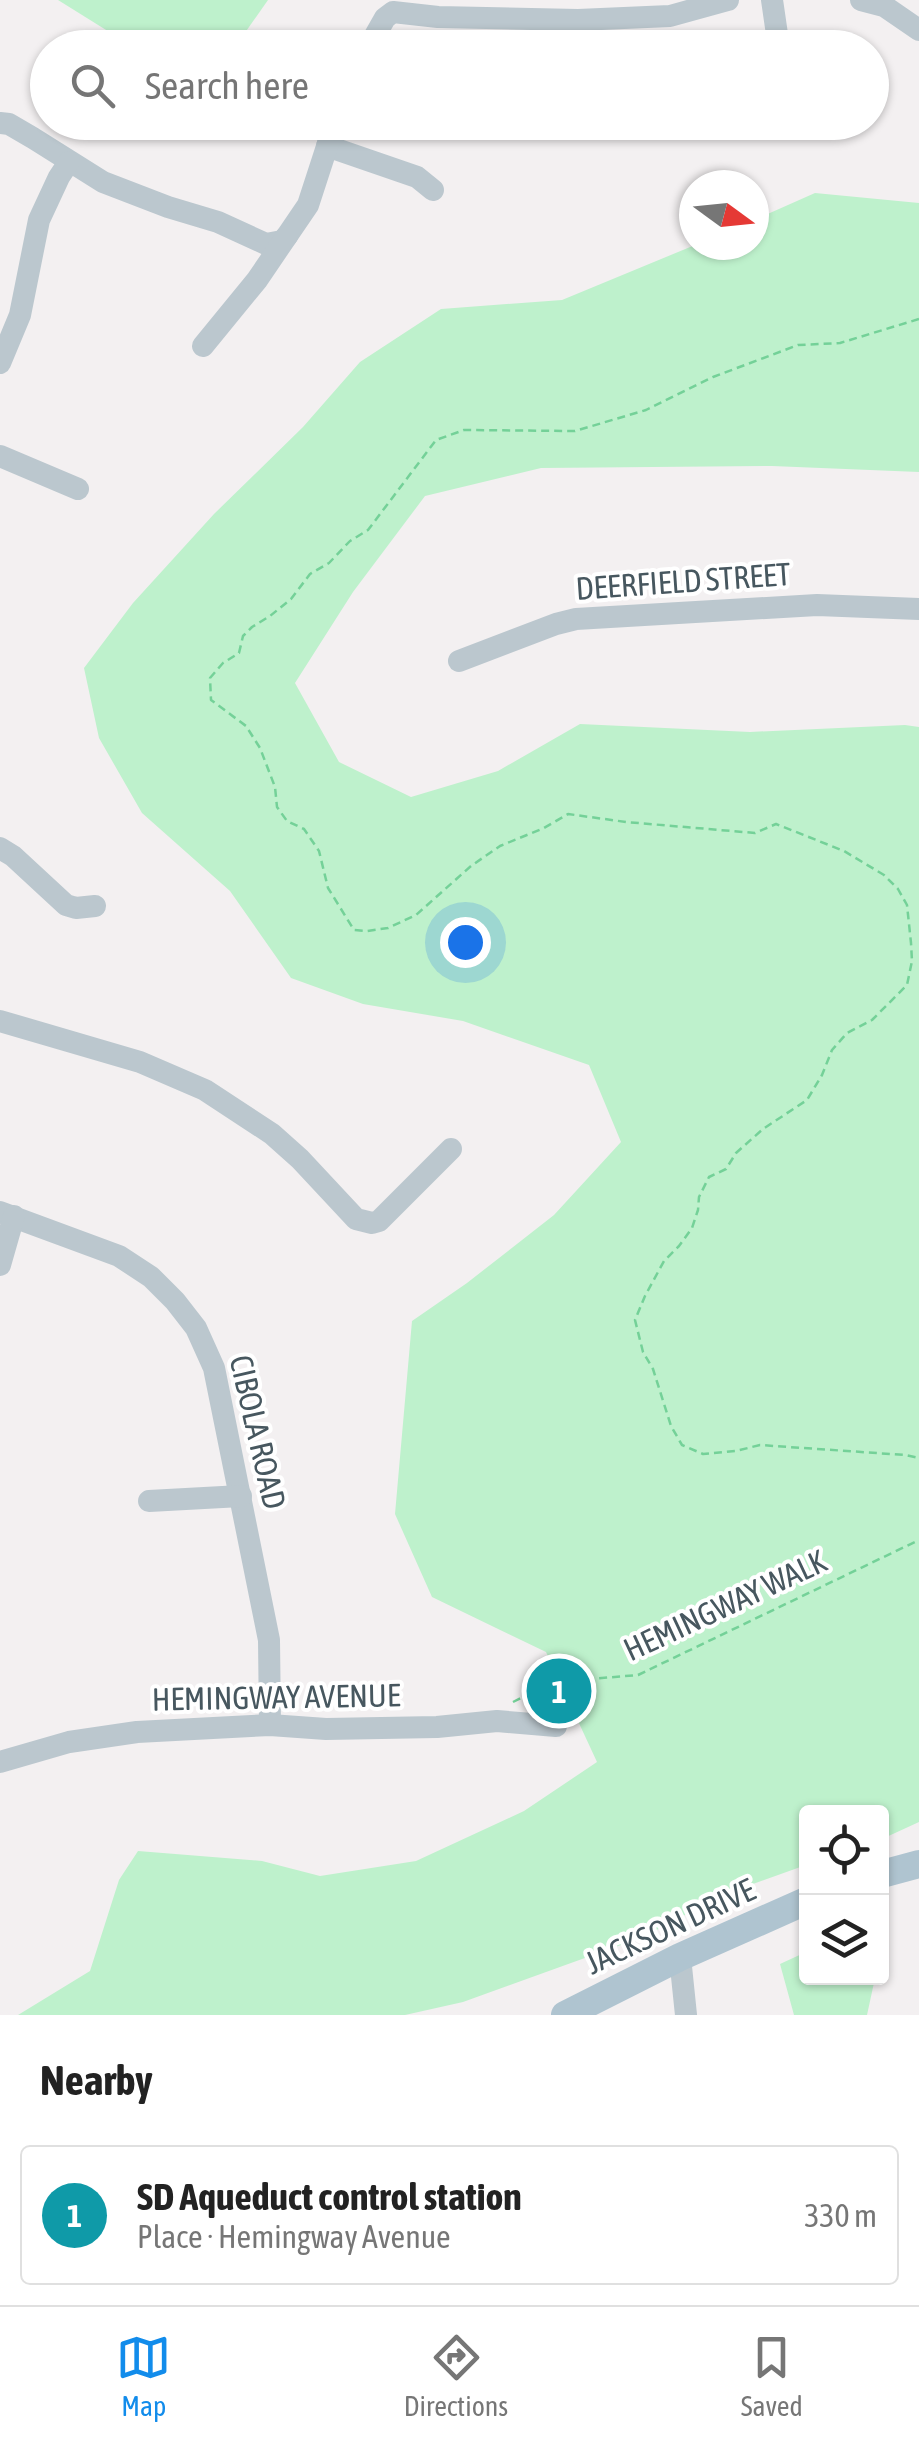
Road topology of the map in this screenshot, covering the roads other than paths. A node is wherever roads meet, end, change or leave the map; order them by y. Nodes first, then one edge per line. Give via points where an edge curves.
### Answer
1 (728, 0) edge
2 (772, 0) edge
3 (861, 0) edge
4 (578, 20) junction
5 (378, 30) edge
6 (578, 30) edge
7 (776, 30) edge
8 (919, 30) edge
9 (0, 123) edge
10 (30, 136) edge
11 (36, 140) edge
12 (329, 140) edge
13 (327, 146) junction
14 (69, 162) junction
15 (432, 190) dead end
16 (287, 236) junction
17 (203, 346) dead end
18 (0, 362) edge
19 (0, 456) edge
20 (78, 488) dead end
21 (919, 609) edge
22 (459, 660) dead end
23 (0, 848) edge
24 (95, 906) dead end
25 (0, 1021) edge
26 (451, 1150) dead end
27 (7, 1214) edge
28 (0, 1265) edge
29 (241, 1496) junction
30 (149, 1501) dead end
31 (270, 1725) junction
32 (556, 1726) dead end
33 (0, 1762) edge
34 (919, 1864) edge
35 (889, 1872) edge
36 (799, 1904) edge
37 (680, 1956) junction
38 (565, 2015) edge
39 (686, 2015) edge

1 - 4 street via 670,16
2 - 7 street
3 - 8 street via 884,6
4 - 5 street via 393,12
4 - 6 street
9 - 10 street
11 - 14 street
12 - 13 street
13 - 15 street via 417,177
13 - 16 street via 308,204
14 - 16 street via 103,182 266,244
14 - 18 street via 39,220 20,315
16 - 17 street
19 - 20 street
21 - 22 street, DEERFIELD STREET via 817,605 576,619
23 - 24 street via 66,905
25 - 26 street via 140,1062 205,1090 272,1134 356,1219 379,1222
27 - 28 street
27 - 29 street, CIBOLA ROAD via 120,1256 176,1301 214,1368
29 - 30 street
29 - 31 street, CIBOLA ROAD via 269,1640
31 - 32 street, HEMINGWAY AVENUE
31 - 33 street, HEMINGWAY AVENUE via 137,1732
34 - 35 main road
36 - 37 main road, JACKSON DRIVE
37 - 38 main road, JACKSON DRIVE
37 - 39 street

